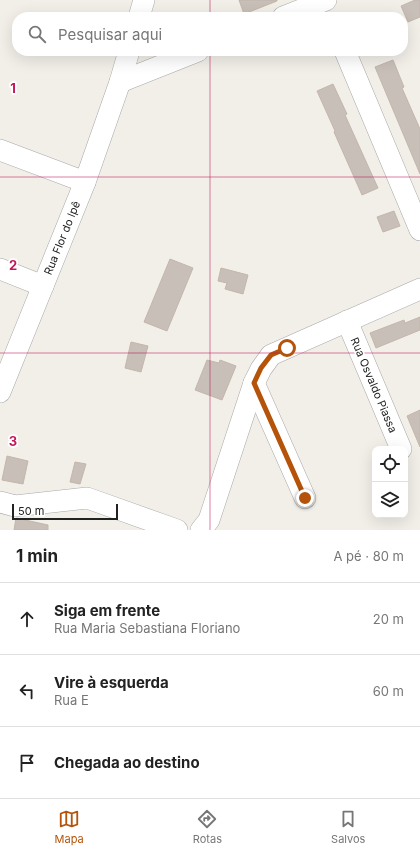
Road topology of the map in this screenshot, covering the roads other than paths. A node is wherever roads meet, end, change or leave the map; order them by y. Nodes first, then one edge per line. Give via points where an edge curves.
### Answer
1 (144, 0) edge
2 (327, 6) edge
3 (140, 12) edge
4 (303, 12) edge
5 (128, 56) edge
6 (185, 56) edge
7 (347, 56) edge
8 (120, 82) junction
9 (0, 150) edge
10 (85, 182) junction
11 (420, 230) edge
12 (0, 269) edge
13 (43, 286) junction
14 (420, 289) edge
15 (347, 321) junction
16 (254, 383) junction
17 (0, 390) edge
18 (399, 446) edge
19 (305, 498) dead end
20 (0, 502) edge
21 (177, 530) edge
22 (201, 530) edge

1 - 3 street
2 - 4 street
5 - 8 street, Rua Flor do Ipê
6 - 8 street
7 - 11 street
8 - 10 street, Rua Flor do Ipê
9 - 10 street
10 - 13 street, Rua Flor do Ipê
12 - 13 street
13 - 17 street, Rua Flor do Ipê
14 - 15 street
15 - 16 street via 271,355
15 - 18 street, Rua Osvaldo Piassa
16 - 19 street
16 - 22 street via 209,520
20 - 21 street via 15,506 87,498

